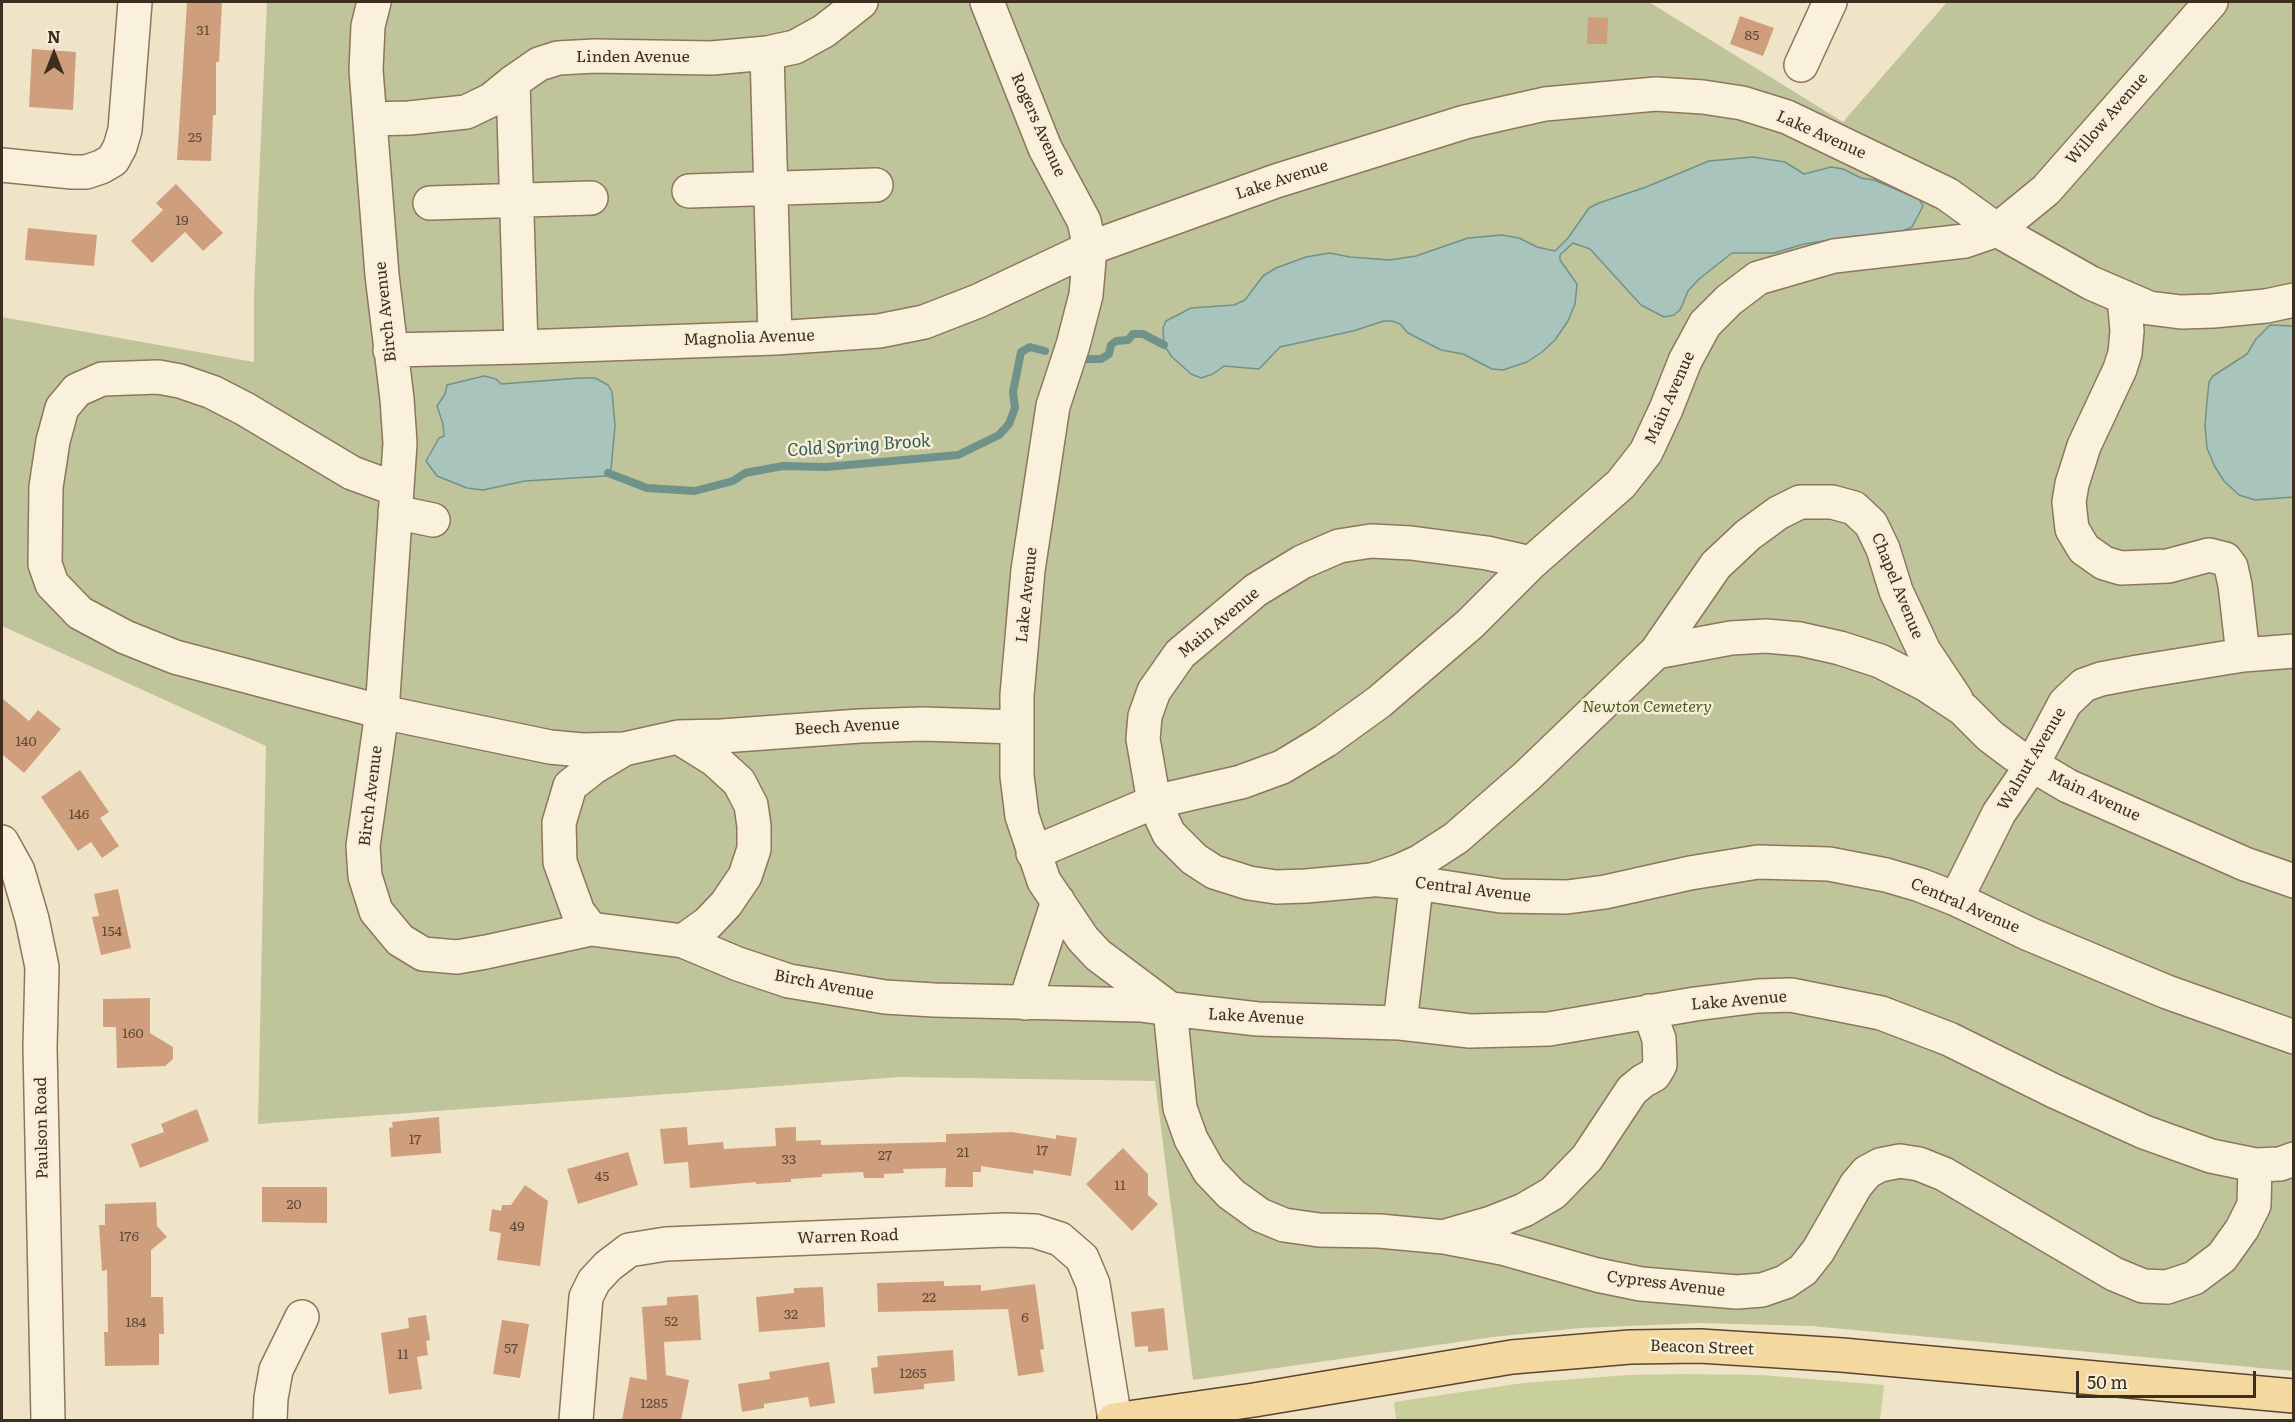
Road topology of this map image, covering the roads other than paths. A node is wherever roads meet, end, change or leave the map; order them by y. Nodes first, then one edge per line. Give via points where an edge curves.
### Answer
1 (135, 2) edge
2 (374, 2) edge
3 (861, 2) edge
4 (987, 2) edge
5 (1830, 2) edge
6 (2211, 2) edge
7 (767, 53) junction
8 (1801, 65) dead end
9 (513, 82) junction
10 (370, 119) junction
11 (2, 165) edge
12 (876, 185) dead end
13 (771, 188) junction
14 (689, 191) dead end
15 (591, 198) dead end
16 (518, 200) junction
17 (430, 203) dead end
18 (1997, 230) junction
19 (1090, 248) junction
20 (2124, 297) junction
21 (2294, 300) edge
22 (775, 338) junction
23 (521, 347) junction
24 (390, 350) junction
25 (396, 501) junction
26 (433, 520) dead end
27 (1532, 563) junction
28 (2294, 651) edge
29 (1656, 652) junction
30 (2243, 656) junction
31 (1963, 709) junction
32 (382, 712) junction
33 (1017, 727) junction
34 (678, 737) junction
35 (550, 747) junction
36 (624, 749) junction
37 (2032, 765) junction
38 (570, 786) junction
39 (1154, 802) junction
40 (2, 842) edge
41 (1033, 853) junction
42 (1418, 873) junction
43 (2294, 881) edge
44 (1956, 899) junction
45 (1058, 901) junction
46 (591, 929) junction
47 (683, 941) junction
48 (1025, 1003) junction
49 (1170, 1009) junction
50 (1649, 1011) junction
51 (1400, 1023) junction
52 (2294, 1037) edge
53 (2294, 1159) edge
54 (2255, 1165) junction
55 (1444, 1237) junction
56 (302, 1317) dead end
57 (2294, 1396) edge
58 (48, 1420) edge
59 (270, 1420) edge
60 (576, 1420) edge
61 (1114, 1420) edge

1 - 11 street via 125,130 112,160 101,167 72,172
2 - 10 street, Birch Avenue via 368,26 366,70
3 - 7 street, Linden Avenue via 824,31 795,47
4 - 19 street, Rogers Avenue via 1045,148 1084,220
5 - 8 street
6 - 18 street, Willow Avenue via 2046,190
7 - 9 street, Linden Avenue via 558,57 539,64
7 - 13 street
9 - 10 street, Linden Avenue via 491,100 466,112
9 - 16 street
10 - 24 street, Birch Avenue
12 - 13 street
13 - 14 street
13 - 22 street
15 - 16 street
16 - 17 street
16 - 23 street
18 - 19 street, Lake Avenue via 1947,195 1787,117 1742,103 1656,94 1545,104 1466,122 1276,181
18 - 20 street, Lake Avenue via 2091,283
18 - 27 street, Main Avenue via 1965,241 1834,256 1758,278 1705,324 1646,452 1621,484
19 - 22 street, Magnolia Avenue via 924,322 879,332
19 - 33 street, Lake Avenue via 1086,295 1053,406 1028,570
20 - 21 street, Lake Avenue via 2149,308 2181,312 2266,306
20 - 30 street via 2125,353 2084,446 2072,484 2072,529 2084,549 2104,563 2121,568 2168,566 2209,555 2225,559 2235,585
22 - 23 street, Magnolia Avenue
23 - 24 street, Magnolia Avenue
24 - 25 street, Birch Avenue via 400,443
25 - 26 street
25 - 32 street, Birch Avenue
25 - 32 street via 245,409 212,392 158,377 102,379 77,390 62,408 52,441 46,487 45,564 52,584 80,613 125,638 175,657
27 - 39 street via 1470,624 1379,702 1325,741 1282,767 1241,782
27 - 39 street, Main Avenue via 1487,553 1371,541 1330,550 1256,590 1180,654 1154,691 1144,716 1143,739
28 - 30 street, Walnut Avenue
29 - 31 street, Main Avenue via 1731,638 1800,639 1880,662 1925,684
29 - 31 street, Chapel Avenue via 1716,565 1748,535 1800,502 1832,502 1854,508 1871,524 1924,651
29 - 42 street, Main Avenue via 1486,814
30 - 37 street, Walnut Avenue via 2101,679 2084,686 2066,703
31 - 37 street, Main Avenue via 1990,736
32 - 35 street
32 - 46 street, Birch Avenue via 363,846 365,876 376,911 400,940 423,954 457,957
33 - 34 street, Beech Avenue via 923,724
33 - 41 street, Lake Avenue via 1022,816
34 - 36 street
34 - 47 street via 716,760 739,782 754,826 754,849 745,876 708,923
35 - 36 street
35 - 38 street via 564,766
36 - 38 street
37 - 43 street, Main Avenue via 2068,786 2245,864
37 - 44 street, Walnut Avenue via 2000,813
38 - 46 street via 559,823 560,862 578,912
39 - 41 street
39 - 42 street, Main Avenue via 1169,834 1194,859 1214,872 1249,883 1306,886 1372,880 1399,871
40 - 58 street, Paulson Road via 18,871 42,967 40,1059
41 - 45 street, Lake Avenue via 1044,881
42 - 44 street, Central Avenue via 1501,896 1567,897 1747,864 1791,862 1829,864 1886,875
42 - 51 street
44 - 52 street, Central Avenue via 2167,992
45 - 48 street
45 - 49 street, Lake Avenue via 1098,955
46 - 47 street, Birch Avenue
47 - 48 street, Birch Avenue via 789,981 830,989 885,997
48 - 49 street, Birch Avenue
49 - 51 street, Lake Avenue via 1258,1019
49 - 55 street, Cypress Avenue via 1180,1108 1209,1171 1231,1194 1260,1215 1284,1225
50 - 51 street, Lake Avenue via 1549,1029 1470,1031
50 - 54 street, Lake Avenue via 1791,995 1881,1013 1949,1039 2144,1132 2211,1156
50 - 55 street via 1659,1039 1660,1065 1654,1075 1632,1090 1587,1158 1552,1193 1524,1210
53 - 54 street, Lake Avenue
54 - 55 street, Cypress Avenue via 2254,1204 2222,1257 2194,1278 2167,1287 2143,1286 2114,1274 1944,1174 1900,1161 1867,1172 1803,1270 1762,1290 1707,1291 1641,1284
56 - 59 street via 276,1370
57 - 61 main road, Beacon Street via 1842,1355 1700,1346 1630,1347 1481,1361
60 - 61 street, Warren Road via 586,1297 594,1281 629,1250 666,1244 1005,1230 1035,1231 1060,1239 1082,1258 1093,1284

